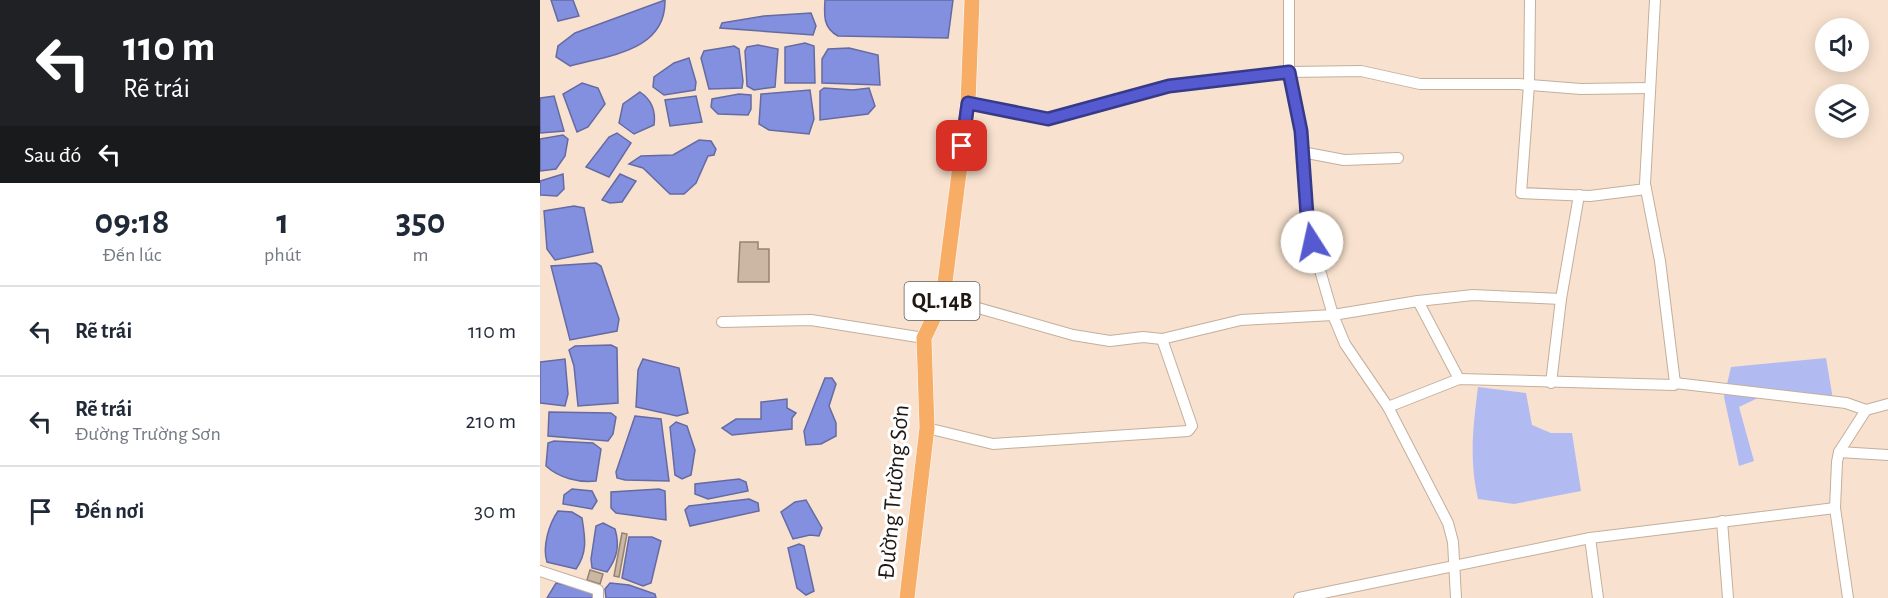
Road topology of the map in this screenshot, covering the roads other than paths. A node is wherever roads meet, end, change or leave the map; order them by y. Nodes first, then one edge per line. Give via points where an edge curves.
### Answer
1 (972, 0) edge
2 (1288, 0) edge
3 (1530, 0) edge
4 (1655, 0) edge
5 (1289, 72) junction
6 (1529, 85) junction
7 (1650, 88) junction
8 (968, 103) junction
9 (1302, 152) junction
10 (1398, 158) dead end
11 (1646, 189) junction
12 (1579, 195) junction
13 (943, 298) junction
14 (1561, 299) junction
15 (1418, 300) junction
16 (1333, 315) junction
17 (722, 322) dead end
18 (924, 338) junction
19 (1162, 339) junction
20 (1459, 379) junction
21 (1551, 383) junction
22 (1675, 383) junction
23 (1888, 404) edge
24 (1388, 407) junction
25 (1866, 410) junction
26 (927, 428) junction
27 (1839, 452) junction
28 (1888, 455) edge
29 (1836, 508) junction
30 (1722, 521) junction
31 (1590, 538) junction
32 (1454, 565) junction
33 (540, 571) edge
34 (598, 598) edge
35 (907, 598) edge
36 (1299, 598) edge
37 (1456, 598) edge
38 (1598, 598) edge
39 (1728, 598) edge
40 (1848, 598) edge

1 - 8 highway, Đường Trường Sơn / QL.14B
2 - 5 street
3 - 6 street
4 - 7 street
5 - 6 street via 1361,71 1420,84
5 - 8 street via 1169,86 1048,119
5 - 9 street
6 - 7 street
6 - 12 street via 1521,193
7 - 11 street
8 - 13 highway, Đường Trường Sơn / QL.14B
9 - 10 street via 1344,160
9 - 16 street via 1308,229
11 - 12 street
11 - 22 street via 1660,261
12 - 14 street
13 - 18 highway, Đường Trường Sơn / QL.14B
13 - 19 street via 1073,335 1110,341
14 - 15 street via 1473,295
14 - 21 street
15 - 16 street
15 - 20 street
16 - 19 street via 1241,320
16 - 24 street via 1345,344
17 - 18 street via 811,320
18 - 26 highway, Đường Trường Sơn / QL.14B
19 - 26 street via 1192,426 1188,431 993,444
20 - 21 street
20 - 24 street
21 - 22 street
22 - 25 street via 1846,403
23 - 25 street
24 - 32 street via 1448,523
25 - 27 street
26 - 35 highway, Đường Trường Sơn / QL.14B
27 - 28 street
27 - 29 street
29 - 30 street
29 - 40 street
30 - 31 street
30 - 39 street
31 - 32 street
31 - 38 street
32 - 36 street
32 - 37 street
33 - 34 street via 598,590

